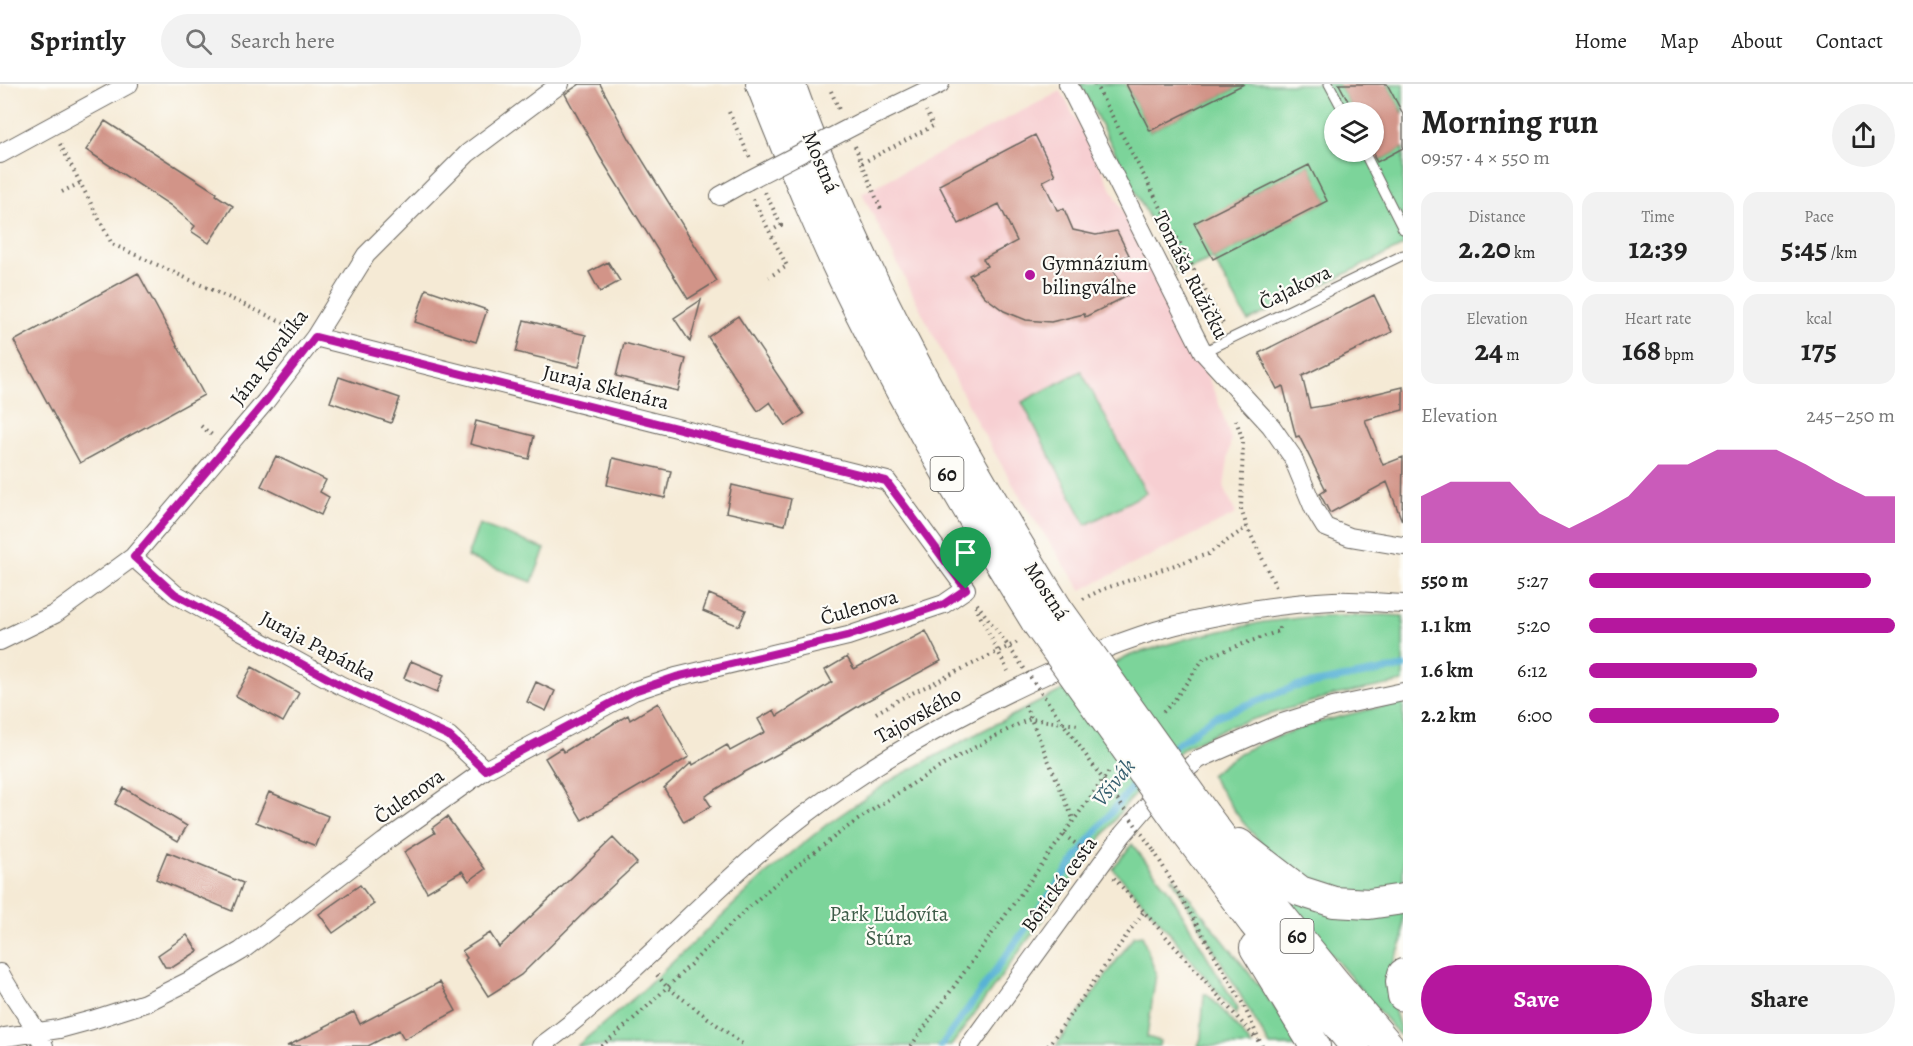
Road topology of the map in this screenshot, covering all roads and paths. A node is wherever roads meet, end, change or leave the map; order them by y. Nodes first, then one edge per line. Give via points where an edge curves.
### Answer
1 (129, 84) edge
2 (560, 84) edge
3 (761, 84) edge
4 (790, 84) edge
5 (940, 84) edge
6 (1068, 84) edge
7 (1095, 84) edge
8 (1329, 84) edge
9 (831, 91) dead end
10 (1339, 102) edge
11 (729, 112) dead end
12 (844, 122) dead end
13 (920, 134) dead end
14 (58, 141) dead end
15 (853, 142) dead end
16 (0, 154) edge
17 (1369, 162) edge
18 (862, 163) junction
19 (753, 176) junction
20 (80, 183) junction
21 (62, 192) dead end
22 (720, 196) dead end
23 (759, 208) dead end
24 (882, 212) dead end
25 (1403, 229) edge
26 (771, 231) junction
27 (1403, 255) edge
28 (769, 277) dead end
29 (315, 337) junction
30 (1231, 338) junction
31 (1203, 352) junction
32 (1233, 413) dead end
33 (1247, 527) junction
34 (1403, 546) edge
35 (134, 557) junction
36 (966, 589) junction
37 (1403, 604) edge
38 (1278, 607) junction
39 (1048, 619) junction
40 (0, 641) edge
41 (998, 651) junction
42 (1403, 692) edge
43 (876, 713) dead end
44 (1161, 713) dead end
45 (485, 770) junction
46 (1198, 828) junction
47 (1064, 835) junction
48 (1090, 854) dead end
49 (1109, 873) dead end
50 (1403, 899) edge
51 (1144, 911) junction
52 (0, 973) edge
53 (1403, 974) edge
54 (662, 982) dead end
55 (668, 987) junction
56 (1403, 996) edge
57 (41, 1039) edge
58 (0, 1040) edge
59 (1262, 1045) edge
60 (541, 1046) edge
61 (600, 1046) edge
62 (745, 1046) edge
63 (911, 1046) edge
64 (969, 1046) edge
65 (1048, 1046) edge
66 (1316, 1046) edge
67 (1355, 1046) edge
68 (1389, 1046) edge

1 - 16 street
2 - 29 street, Jána Kovalíka via 468,153 366,255
3 - 39 main road, Mostná / 60 via 864,321 968,511
4 - 39 main road, Mostná / 60 via 844,216 889,311
5 - 19 street, bridge
6 - 31 street, Tomáša Ružičku
7 - 30 path
8 - 10 lane
9 - 12 path
11 - 19 path
13 - 18 path
14 - 20 path
15 - 18 path
17 - 25 lane
18 - 24 path
19 - 22 street
19 - 26 path via 781,225
20 - 21 path
20 - 29 path via 112,244
23 - 26 path
26 - 28 path via 788,266
27 - 30 lane, Čajakova
29 - 35 street, Jána Kovalíka
29 - 36 street, Juraja Sklenára via 886,481
30 - 31 lane, Čajakova
31 - 34 street, Tomáša Ružičku via 1245,396 1292,456 1325,528 1350,537
32 - 33 path via 1243,441 1241,509
33 - 38 path via 1276,587
33 - 39 path via 1208,554 1103,589
35 - 40 street, Jána Kovalíka via 55,614
35 - 45 street, Juraja Papánka via 175,594 340,685 449,736
36 - 41 path
36 - 45 street, Čulenova via 944,604 848,636 676,677 634,691
36 - 59 path, bridge via 1154,852 1243,1004
37 - 38 street, Tajovského via 1333,601
38 - 44 path via 1280,631 1204,658
38 - 60 street, Tajovského via 1187,622 1122,643 1016,688 880,761 755,855 601,999
39 - 41 path
39 - 46 main road, Mostná / 60, bridge
41 - 43 path
42 - 64 street, Bôrická cesta via 1282,723 1199,759 1161,790 1123,834
45 - 57 street, Čulenova via 241,951 145,1003
46 - 50 main road via 1300,891 1334,902 1369,904
46 - 66 main road via 1281,993
46 - 67 main road, Mostná / 60 via 1287,964
46 - 68 main road, Mostná / 60 via 1280,915
47 - 48 path
47 - 55 path via 1074,821 1031,719 891,798 818,850 774,885
47 - 63 path
49 - 51 path
51 - 59 path
51 - 65 path
52 - 57 street
53 - 56 main road
54 - 55 path
55 - 61 path
55 - 62 path
57 - 58 street, Čulenova

